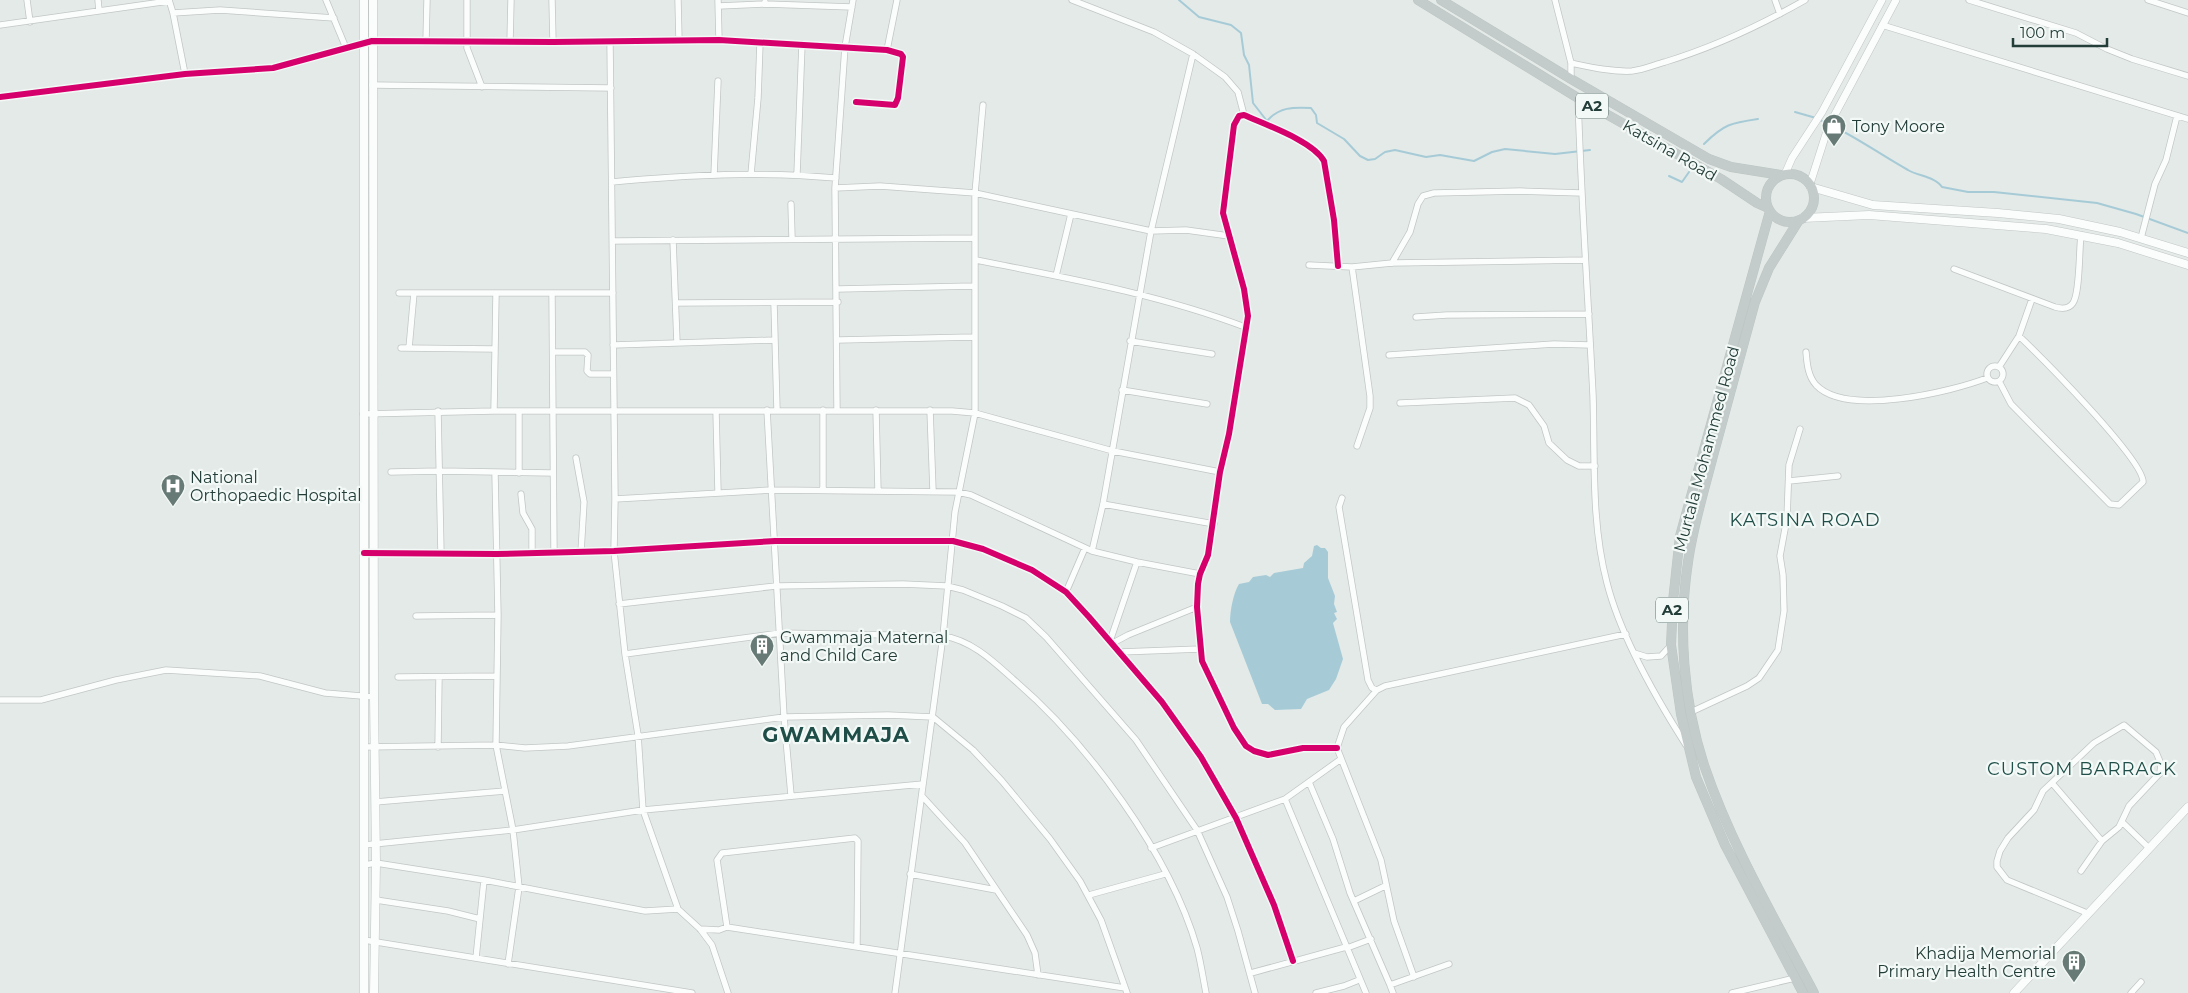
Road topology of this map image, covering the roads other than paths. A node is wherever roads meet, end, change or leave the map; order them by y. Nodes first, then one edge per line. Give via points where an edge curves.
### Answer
1 (27, 0) edge
2 (98, 0) edge
3 (326, 0) edge
4 (364, 0) edge
5 (373, 0) edge
6 (428, 0) edge
7 (468, 0) edge
8 (511, 0) edge
9 (552, 0) edge
10 (678, 0) edge
11 (853, 0) edge
12 (897, 0) edge
13 (1072, 0) edge
14 (1418, 0) edge
15 (1442, 0) edge
16 (1555, 0) edge
17 (1775, 0) edge
18 (1805, 0) edge
19 (1882, 0) edge
20 (1896, 0) edge
21 (1969, 0) edge
22 (2148, 0) edge
23 (169, 1) edge
24 (765, 2) edge
25 (719, 3) edge
26 (852, 7) junction
27 (99, 12) junction
28 (173, 13) junction
29 (2188, 13) edge
30 (1780, 14) junction
31 (334, 18) junction
32 (30, 22) junction
33 (0, 25) edge
34 (1882, 26) junction
35 (679, 40) junction
36 (719, 40) junction
37 (372, 41) junction
38 (610, 41) junction
39 (426, 42) junction
40 (467, 42) junction
41 (510, 42) junction
42 (554, 42) junction
43 (760, 43) junction
44 (364, 44) junction
45 (802, 44) junction
46 (845, 47) junction
47 (346, 48) junction
48 (887, 50) junction
49 (1192, 54) junction
50 (1571, 63) junction
51 (185, 74) junction
52 (2188, 76) edge
53 (1571, 79) junction
54 (718, 81) dead end
55 (372, 84) junction
56 (482, 86) junction
57 (611, 88) junction
58 (0, 97) edge
59 (1578, 98) junction
60 (856, 102) dead end
61 (983, 105) dead end
62 (1244, 115) junction
63 (2177, 116) junction
64 (2188, 119) edge
65 (751, 174) junction
66 (797, 174) junction
67 (714, 175) junction
68 (1783, 175) junction
69 (836, 178) junction
70 (612, 182) junction
71 (1811, 186) junction
72 (835, 188) junction
73 (975, 193) junction
74 (1582, 193) junction
75 (791, 204) dead end
76 (1769, 210) junction
77 (1071, 214) junction
78 (1801, 219) junction
79 (1151, 231) junction
80 (2080, 235) junction
81 (1229, 236) junction
82 (792, 238) junction
83 (835, 238) junction
84 (974, 238) junction
85 (2141, 238) junction
86 (673, 240) junction
87 (612, 241) junction
88 (2188, 253) edge
89 (976, 260) junction
90 (1585, 260) junction
91 (1392, 264) junction
92 (2188, 264) edge
93 (1309, 265) dead end
94 (1338, 266) junction
95 (1352, 266) junction
96 (1954, 269) dead end
97 (1056, 276) junction
98 (974, 286) junction
99 (838, 289) junction
100 (399, 292) dead end
101 (414, 292) junction
102 (552, 293) junction
103 (613, 293) junction
104 (1139, 293) junction
105 (496, 294) junction
106 (2032, 299) junction
107 (838, 302) junction
108 (676, 303) junction
109 (774, 303) junction
110 (1589, 314) junction
111 (1416, 317) dead end
112 (1246, 327) junction
113 (2020, 336) junction
114 (974, 337) junction
115 (775, 340) junction
116 (838, 340) junction
117 (1130, 342) junction
118 (677, 343) junction
119 (613, 345) junction
120 (1590, 345) junction
121 (401, 348) dead end
122 (409, 348) junction
123 (495, 349) junction
124 (552, 352) junction
125 (1806, 352) dead end
126 (1212, 354) dead end
127 (1389, 355) dead end
128 (1999, 367) junction
129 (613, 374) junction
130 (1987, 378) junction
131 (1999, 381) junction
132 (1122, 390) junction
133 (1400, 403) dead end
134 (1207, 404) dead end
135 (716, 410) junction
136 (767, 410) junction
137 (777, 410) junction
138 (823, 410) junction
139 (838, 410) junction
140 (876, 410) junction
141 (930, 410) junction
142 (438, 411) junction
143 (494, 411) junction
144 (552, 411) junction
145 (614, 411) junction
146 (519, 412) junction
147 (975, 413) junction
148 (363, 414) junction
149 (373, 414) junction
150 (1800, 429) dead end
151 (1357, 446) dead end
152 (1112, 451) junction
153 (576, 458) dead end
154 (1595, 466) junction
155 (440, 471) junction
156 (391, 472) dead end
157 (1220, 472) junction
158 (495, 473) junction
159 (519, 473) junction
160 (553, 474) junction
161 (1838, 476) dead end
162 (1788, 481) junction
163 (771, 490) junction
164 (823, 490) junction
165 (878, 491) junction
166 (718, 492) junction
167 (933, 492) junction
168 (958, 492) junction
169 (520, 494) dead end
170 (1342, 498) dead end
171 (615, 499) junction
172 (1103, 504) junction
173 (1214, 524) junction
174 (775, 541) junction
175 (953, 541) junction
176 (1085, 548) junction
177 (614, 551) junction
178 (1092, 551) junction
179 (373, 552) junction
180 (581, 552) junction
181 (364, 553) junction
182 (532, 553) junction
183 (554, 553) junction
184 (441, 554) junction
185 (497, 554) junction
186 (1137, 562) junction
187 (1200, 574) junction
188 (776, 586) junction
189 (947, 586) junction
190 (1066, 592) junction
191 (620, 604) junction
192 (1197, 607) junction
193 (416, 616) dead end
194 (498, 616) junction
195 (780, 633) junction
196 (1626, 634) junction
197 (943, 636) junction
198 (1111, 642) junction
199 (1671, 645) junction
200 (1200, 649) junction
201 (1120, 652) junction
202 (1634, 653) junction
203 (625, 654) junction
204 (497, 676) junction
205 (398, 677) dead end
206 (439, 677) junction
207 (1377, 690) junction
208 (365, 696) junction
209 (374, 697) junction
210 (0, 700) edge
211 (1691, 712) junction
212 (784, 716) junction
213 (933, 717) junction
214 (638, 735) junction
215 (374, 746) junction
216 (496, 746) junction
217 (365, 747) junction
218 (438, 747) junction
219 (1337, 748) junction
220 (1689, 749) junction
221 (1341, 759) junction
222 (1310, 782) junction
223 (2052, 782) junction
224 (923, 784) junction
225 (505, 791) junction
226 (791, 795) junction
227 (922, 796) junction
228 (1285, 799) junction
229 (375, 802) junction
230 (2188, 807) edge
231 (644, 810) junction
232 (364, 817) junction
233 (375, 817) junction
234 (1236, 818) junction
235 (2122, 822) junction
236 (513, 830) junction
237 (1197, 830) junction
238 (2102, 841) junction
239 (376, 844) junction
240 (364, 845) junction
241 (1151, 848) junction
242 (2149, 848) junction
243 (376, 863) junction
244 (364, 865) junction
245 (2080, 871) dead end
246 (910, 874) junction
247 (1165, 874) junction
248 (484, 880) junction
249 (1385, 886) junction
250 (519, 887) junction
251 (996, 890) junction
252 (1089, 895) junction
253 (376, 900) junction
254 (1354, 901) junction
255 (678, 909) junction
256 (2087, 913) junction
257 (480, 919) junction
258 (728, 927) junction
259 (700, 929) junction
260 (1371, 939) junction
261 (364, 940) junction
262 (375, 942) junction
263 (857, 946) junction
264 (1346, 948) junction
265 (900, 953) junction
266 (476, 958) junction
267 (1293, 961) junction
268 (508, 964) junction
269 (1449, 964) dead end
270 (1251, 973) junction
271 (1038, 975) junction
272 (1414, 977) junction
273 (1795, 978) junction
274 (1359, 980) junction
275 (2141, 982) dead end
276 (1390, 984) junction
277 (1126, 990) edge
278 (364, 993) edge
279 (374, 993) edge
280 (692, 993) edge
281 (728, 993) edge
282 (895, 993) edge
283 (1206, 993) edge
284 (1255, 993) edge
285 (1316, 993) edge
286 (1366, 993) edge
287 (1393, 993) edge
288 (1732, 993) edge
289 (1803, 993) edge
290 (1814, 993) edge
291 (2014, 993) edge
292 (2131, 993) edge

1 - 32 street
2 - 27 street
3 - 31 street
4 - 44 main road
5 - 37 main road
6 - 39 street
7 - 40 street
8 - 41 street
9 - 42 street
10 - 35 street
11 - 26 street
12 - 48 street
13 - 49 street via 1154,32
14 - 59 highway, Katsina Road / A2
15 - 53 highway, Katsina Road / A2
16 - 50 street
17 - 30 street
18 - 30 street
19 - 68 street via 1814,127
20 - 34 street
21 - 52 street via 2076,33 2132,59
22 - 29 street
23 - 27 street
23 - 28 street
24 - 25 street
24 - 26 street
25 - 36 street
26 - 46 street
27 - 32 street
28 - 31 street via 220,10
28 - 51 street
30 - 50 street via 1680,57 1632,70 1601,69
31 - 47 street
32 - 33 street
34 - 63 street
34 - 71 street via 1833,118
35 - 36 street
35 - 38 street
36 - 43 street
37 - 39 street
37 - 44 street
37 - 55 main road
38 - 42 street
38 - 57 street
39 - 40 street
40 - 41 street
40 - 56 street
41 - 42 street
43 - 45 street
43 - 65 street
44 - 47 street
44 - 148 main road
45 - 46 street
45 - 66 street
46 - 48 street
46 - 69 street
47 - 51 street via 273,68
48 - 60 street via 899,52 903,57 898,102 895,105
49 - 62 street via 1225,77 1238,92
49 - 79 street
50 - 53 street
51 - 58 street
53 - 68 highway, Katsina Road / A2 via 1715,161 1731,167
54 - 67 street
55 - 56 street
55 - 149 main road
56 - 57 street
57 - 70 street
59 - 74 street
59 - 76 highway, Katsina Road / A2
61 - 73 street
62 - 81 street via 1237,118 1234,126 1223,213
62 - 94 street via 1296,139 1324,161
63 - 64 street
63 - 85 street
65 - 66 street
65 - 67 street
66 - 69 street
67 - 70 street
68 - 71 highway, A2 via 1797,175
68 - 76 highway, A2 via 1767,190
69 - 72 street
70 - 87 street
71 - 78 highway, A2 via 1813,204
71 - 85 main road via 1873,204 2029,215
72 - 73 street via 880,186
72 - 83 street
73 - 77 street
73 - 84 street
74 - 90 street
74 - 91 street via 1520,191 1423,196 1410,232
75 - 82 street
76 - 78 highway, A2 via 1781,220
76 - 199 highway, Murtala Mohammed Road / A2 via 1680,536 1672,601
77 - 79 street
77 - 97 street
78 - 80 main road via 1869,215 2009,225
78 - 211 highway, Murtala Mohammed Road / A2 via 1769,268 1755,302 1696,523 1684,597
79 - 81 street via 1186,230
79 - 104 street
80 - 92 main road
80 - 106 street via 2078,287 2074,302 2063,309
81 - 112 street via 1247,302
82 - 83 street
82 - 86 street
83 - 84 street
83 - 99 street
84 - 89 street
85 - 88 main road
86 - 87 street
86 - 108 street
87 - 103 street
89 - 97 street
89 - 98 street
90 - 91 street
90 - 110 street
91 - 95 street
93 - 94 street
94 - 95 street
95 - 151 street via 1370,396 1370,408
96 - 106 street
97 - 104 street
98 - 99 street
98 - 114 street
99 - 107 street
100 - 101 street
101 - 105 street
101 - 122 street
102 - 103 street
102 - 105 street
102 - 124 street
103 - 119 street
104 - 112 street
104 - 117 street
105 - 123 street
106 - 113 street
107 - 109 street
107 - 116 street
108 - 109 street
108 - 118 street
109 - 115 street
110 - 111 street
110 - 120 street
112 - 157 street
113 - 128 street
113 - 131 street via 2129,455 2143,482 2119,505 2110,504 2011,404
114 - 116 street
114 - 147 street
115 - 118 street
115 - 137 street
116 - 139 street
117 - 126 street
117 - 132 street
118 - 119 street
119 - 129 street
120 - 127 street via 1554,344
120 - 154 street
121 - 122 street
122 - 123 street
123 - 143 street
124 - 129 street via 585,352 588,355 587,372
124 - 144 street
125 - 130 street via 1808,370 1816,384 1843,397 1893,400 1935,394
128 - 130 street via 1988,368
128 - 131 street via 2003,375
129 - 145 street
130 - 131 street via 1991,382
132 - 134 street
132 - 152 street
133 - 154 street via 1522,400 1529,404 1544,426 1549,443 1579,466
135 - 136 street
135 - 145 street
135 - 166 street
136 - 137 street
136 - 163 street
137 - 138 street
138 - 139 street
138 - 164 street
139 - 140 street
140 - 141 street
140 - 165 street
141 - 147 street
141 - 167 street
142 - 143 street
142 - 149 street
142 - 155 street
143 - 146 street
144 - 145 street
144 - 146 street
144 - 160 street
145 - 171 street
146 - 159 street
147 - 152 street
147 - 168 street
148 - 149 street
148 - 181 main road
149 - 179 main road
150 - 162 street via 1789,465
152 - 157 street
152 - 172 street
153 - 180 street via 584,502
154 - 196 street via 1603,565
155 - 156 street
155 - 158 street
155 - 184 street
157 - 173 street
158 - 159 street
158 - 185 street
159 - 160 street
160 - 183 street
161 - 162 street
162 - 211 street via 1787,518 1780,556 1784,612 1778,650 1759,678
163 - 164 street
163 - 166 street
163 - 174 street
164 - 165 street
165 - 167 street
166 - 171 street
167 - 168 street
168 - 175 street
168 - 176 street via 971,495
169 - 182 street via 523,513 532,529
170 - 207 street via 1339,507 1368,680
171 - 177 street
172 - 173 street
172 - 178 street
173 - 187 street via 1208,555
174 - 175 street
174 - 177 street
174 - 188 street
175 - 189 street
175 - 190 street via 983,549 1032,570
176 - 178 street
176 - 190 street
177 - 180 street
177 - 191 street
178 - 186 street
179 - 181 street
179 - 184 street
179 - 209 main road
180 - 183 street
181 - 208 main road
182 - 183 street
182 - 185 street
184 - 185 street
185 - 194 street
186 - 187 street
186 - 198 street
187 - 192 street
188 - 189 street
188 - 191 street
188 - 195 street
189 - 197 street
189 - 237 street via 1026,618 1046,637 1136,740
190 - 198 street
191 - 203 street
192 - 198 street
192 - 200 street
193 - 194 street
194 - 204 street
195 - 197 street
195 - 203 street
195 - 212 street
196 - 202 street
196 - 207 street
197 - 213 street
197 - 241 street via 962,641 987,656 1040,702 1114,789
198 - 201 street
199 - 202 street via 1661,656 1647,657
199 - 220 highway, Murtala Mohammed Road / A2 via 1680,714
200 - 201 street
200 - 219 street via 1214,687 1246,746 1268,755 1303,748
201 - 234 street via 1162,702 1201,757
202 - 220 street
203 - 214 street
204 - 206 street
204 - 216 street
205 - 206 street
206 - 218 street
207 - 219 street via 1344,727
208 - 209 street
208 - 210 street via 325,693 260,676 166,670 41,700
208 - 217 main road
209 - 215 main road
211 - 290 highway, Murtala Mohammed Road / A2 via 1704,763 1720,806
212 - 213 street
212 - 214 street
212 - 226 street
213 - 224 street
213 - 252 street via 973,750 1002,780 1050,839
214 - 216 street via 568,746
214 - 231 street
215 - 217 street
215 - 218 street
215 - 229 main road
216 - 218 street
216 - 225 street
217 - 232 main road
219 - 221 street
220 - 273 highway, Murtala Mohammed Road / A2 via 1696,777 1724,845
221 - 222 street
221 - 249 street via 1381,860
222 - 228 street
222 - 254 street
223 - 235 street via 2094,744 2125,725 2156,752 2161,768 2157,777 2129,806
223 - 238 street
223 - 256 street via 2043,791 2034,810 2008,838 2000,851 1997,867 2007,880
224 - 226 street
224 - 227 street
225 - 229 street
225 - 236 street
226 - 231 street
227 - 246 street
227 - 251 street via 965,843
228 - 234 street
228 - 264 street
229 - 233 main road
230 - 242 main road
231 - 236 street
231 - 255 street
232 - 233 main road
232 - 240 main road
233 - 239 main road
234 - 237 street
234 - 267 street via 1274,905
235 - 238 street
235 - 242 street
236 - 239 street
236 - 250 street
237 - 241 street
237 - 270 street via 1227,897
238 - 245 street
239 - 240 street
239 - 243 main road
240 - 244 main road
241 - 247 street
242 - 256 main road
243 - 244 street
243 - 248 street
243 - 253 main road
244 - 261 main road
246 - 251 street
246 - 265 street
247 - 252 street
247 - 283 street via 1197,949
248 - 250 street
248 - 257 street
249 - 254 street
249 - 272 street
250 - 255 street via 645,910
250 - 268 street
251 - 271 street via 1032,944
252 - 277 street
253 - 257 street
253 - 262 main road
254 - 260 street
255 - 259 street
256 - 291 main road
257 - 266 street
258 - 259 street
258 - 263 street
258 - 263 street via 717,860 722,853 855,838 858,841
259 - 281 street via 716,953
260 - 264 street
260 - 276 street
261 - 262 street
261 - 278 main road
262 - 266 street
262 - 279 main road
263 - 265 street
264 - 267 street
264 - 274 street
265 - 271 street
265 - 282 street
266 - 268 street
267 - 270 street
268 - 280 street
269 - 272 street
270 - 284 street
271 - 277 street
272 - 276 street
273 - 288 street
273 - 289 highway, Murtala Mohammed Road / A2
274 - 285 street
274 - 286 street
275 - 292 street
276 - 287 street

